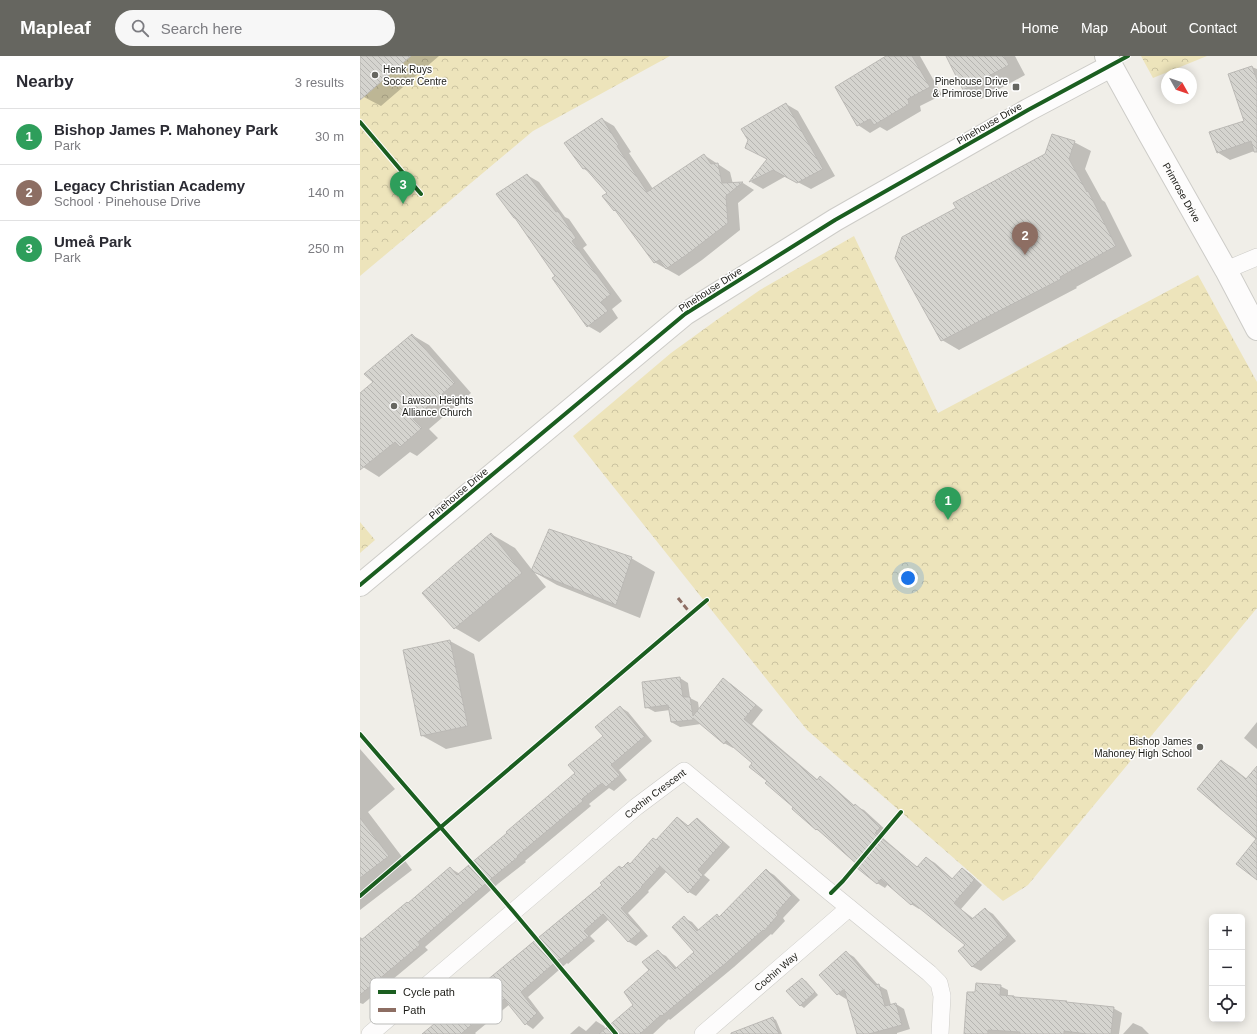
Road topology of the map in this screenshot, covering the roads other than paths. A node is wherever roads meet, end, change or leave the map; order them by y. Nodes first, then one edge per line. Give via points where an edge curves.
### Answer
1 (1108, 61) edge
2 (1257, 257) edge
3 (1226, 270) junction
4 (1257, 329) edge
5 (360, 585) edge
6 (849, 908) junction
7 (436, 978) edge
8 (382, 1024) edge
9 (370, 1034) edge
10 (703, 1034) edge
11 (940, 1034) edge

1 - 3 street, Primrose Drive
1 - 5 street, Pinehouse Drive via 1028,110 835,220 685,314
2 - 3 street
3 - 4 street, Primrose Drive
6 - 7 street, Cochin Crescent via 684,771 636,807
6 - 10 street, Cochin Way
6 - 11 street, Cochin Crescent via 939,983 942,996
8 - 9 street, Cochin Crescent

